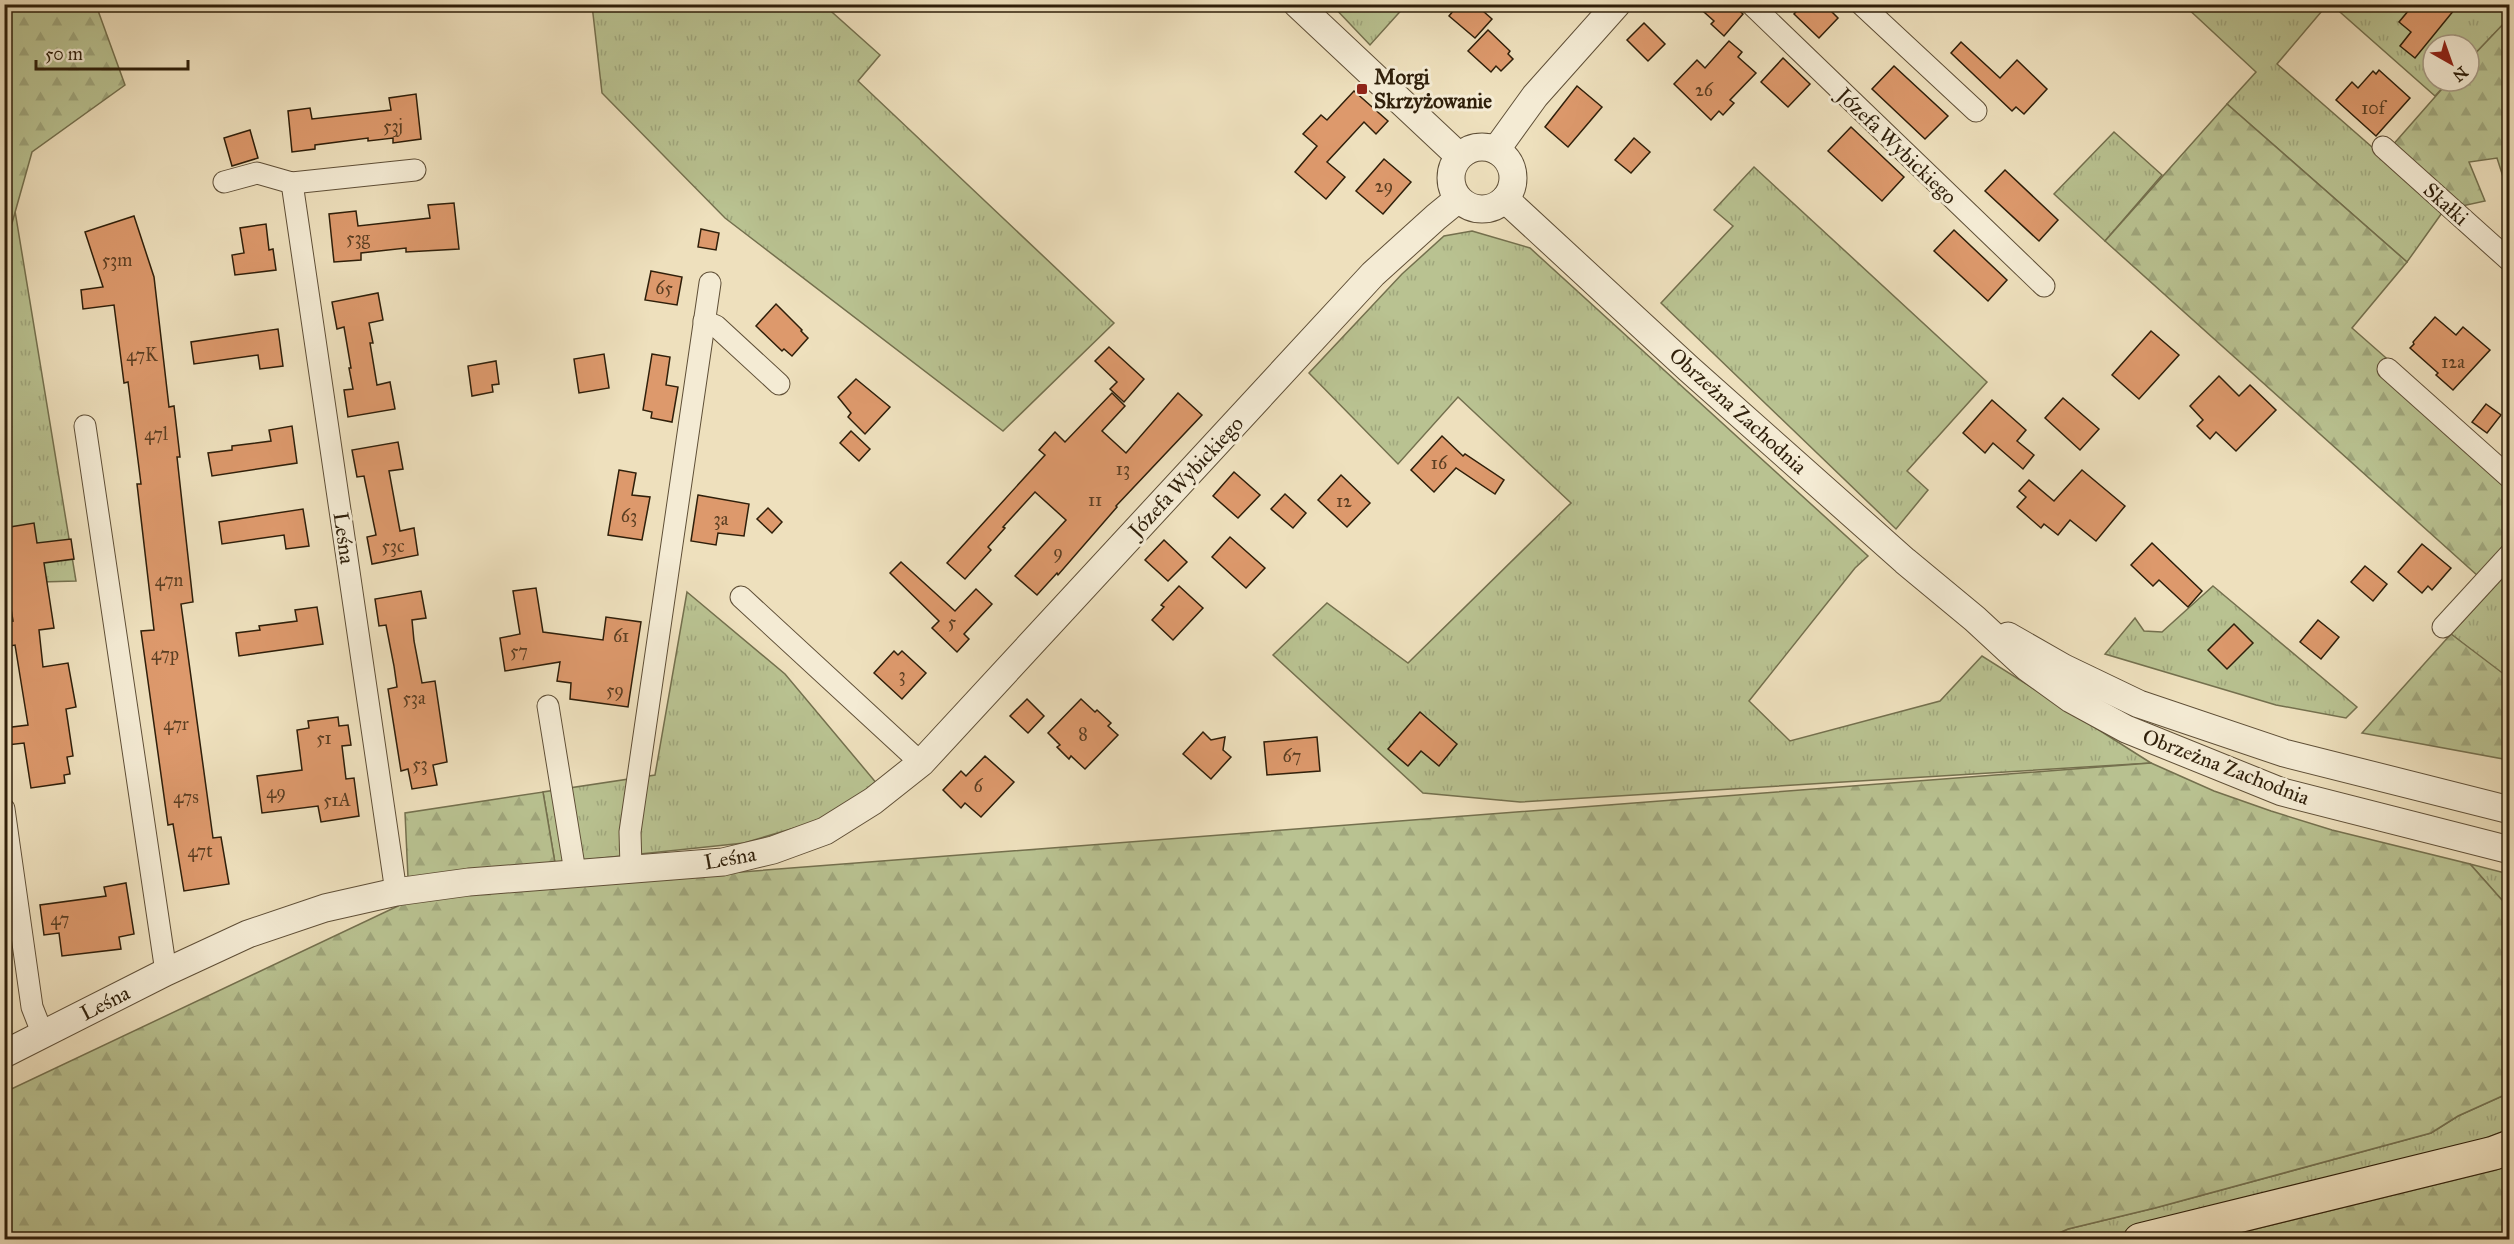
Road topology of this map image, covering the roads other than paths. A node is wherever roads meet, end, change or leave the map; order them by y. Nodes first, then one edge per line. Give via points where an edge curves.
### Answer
1 (1297, 4) edge
2 (1617, 4) edge
3 (1751, 4) edge
4 (1861, 4) edge
5 (1976, 111) dead end
6 (2383, 147) dead end
7 (1496, 150) junction
8 (1460, 156) junction
9 (415, 170) dead end
10 (224, 182) dead end
11 (292, 183) junction
12 (1458, 199) junction
13 (1505, 199) junction
14 (2510, 261) edge
15 (710, 283) dead end
16 (2044, 286) dead end
17 (704, 321) junction
18 (2388, 369) dead end
19 (779, 384) dead end
20 (85, 426) dead end
21 (2510, 478) edge
22 (2510, 555) edge
23 (741, 597) dead end
24 (1975, 619) junction
25 (2443, 627) dead end
26 (548, 706) dead end
27 (921, 763) junction
28 (4, 809) edge
29 (2510, 810) edge
30 (825, 831) joint
31 (2510, 850) edge
32 (631, 868) junction
33 (575, 872) junction
34 (396, 892) junction
35 (166, 972) junction
36 (43, 1035) junction
37 (4, 1054) edge
38 (2510, 1147) edge
39 (2140, 1239) edge

1 - 8 street
2 - 7 street via 1535,96
3 - 16 street, Józefa Wybickiego
4 - 5 street
6 - 14 street, Skałki
7 - 8 street via 1476,148
7 - 13 street via 1507,159 1513,172 1512,187
8 - 12 street via 1450,177
9 - 11 street
10 - 11 street via 257,173
11 - 34 street, Leśna
12 - 13 street via 1482,210
12 - 27 street, Józefa Wybickiego via 1373,274
13 - 24 street, Obrzeżna Zachodnia via 1715,392
15 - 17 street
17 - 19 street via 716,326
17 - 32 street via 630,832
18 - 21 street
20 - 35 street
22 - 25 street
23 - 27 street
24 - 29 street, Obrzeżna Zachodnia via 2139,704 2283,753
24 - 31 street, Obrzeżna Zachodnia via 2028,669 2071,699 2126,729 2282,792
26 - 33 street
27 - 30 street, Józefa Wybickiego via 873,801
28 - 36 street via 32,1007
30 - 32 street, Leśna via 773,850 723,862
32 - 33 street, Leśna
33 - 34 street, Leśna
34 - 35 street, Leśna via 325,908 248,934
35 - 36 street, Leśna
36 - 37 street, Leśna
38 - 39 highway

